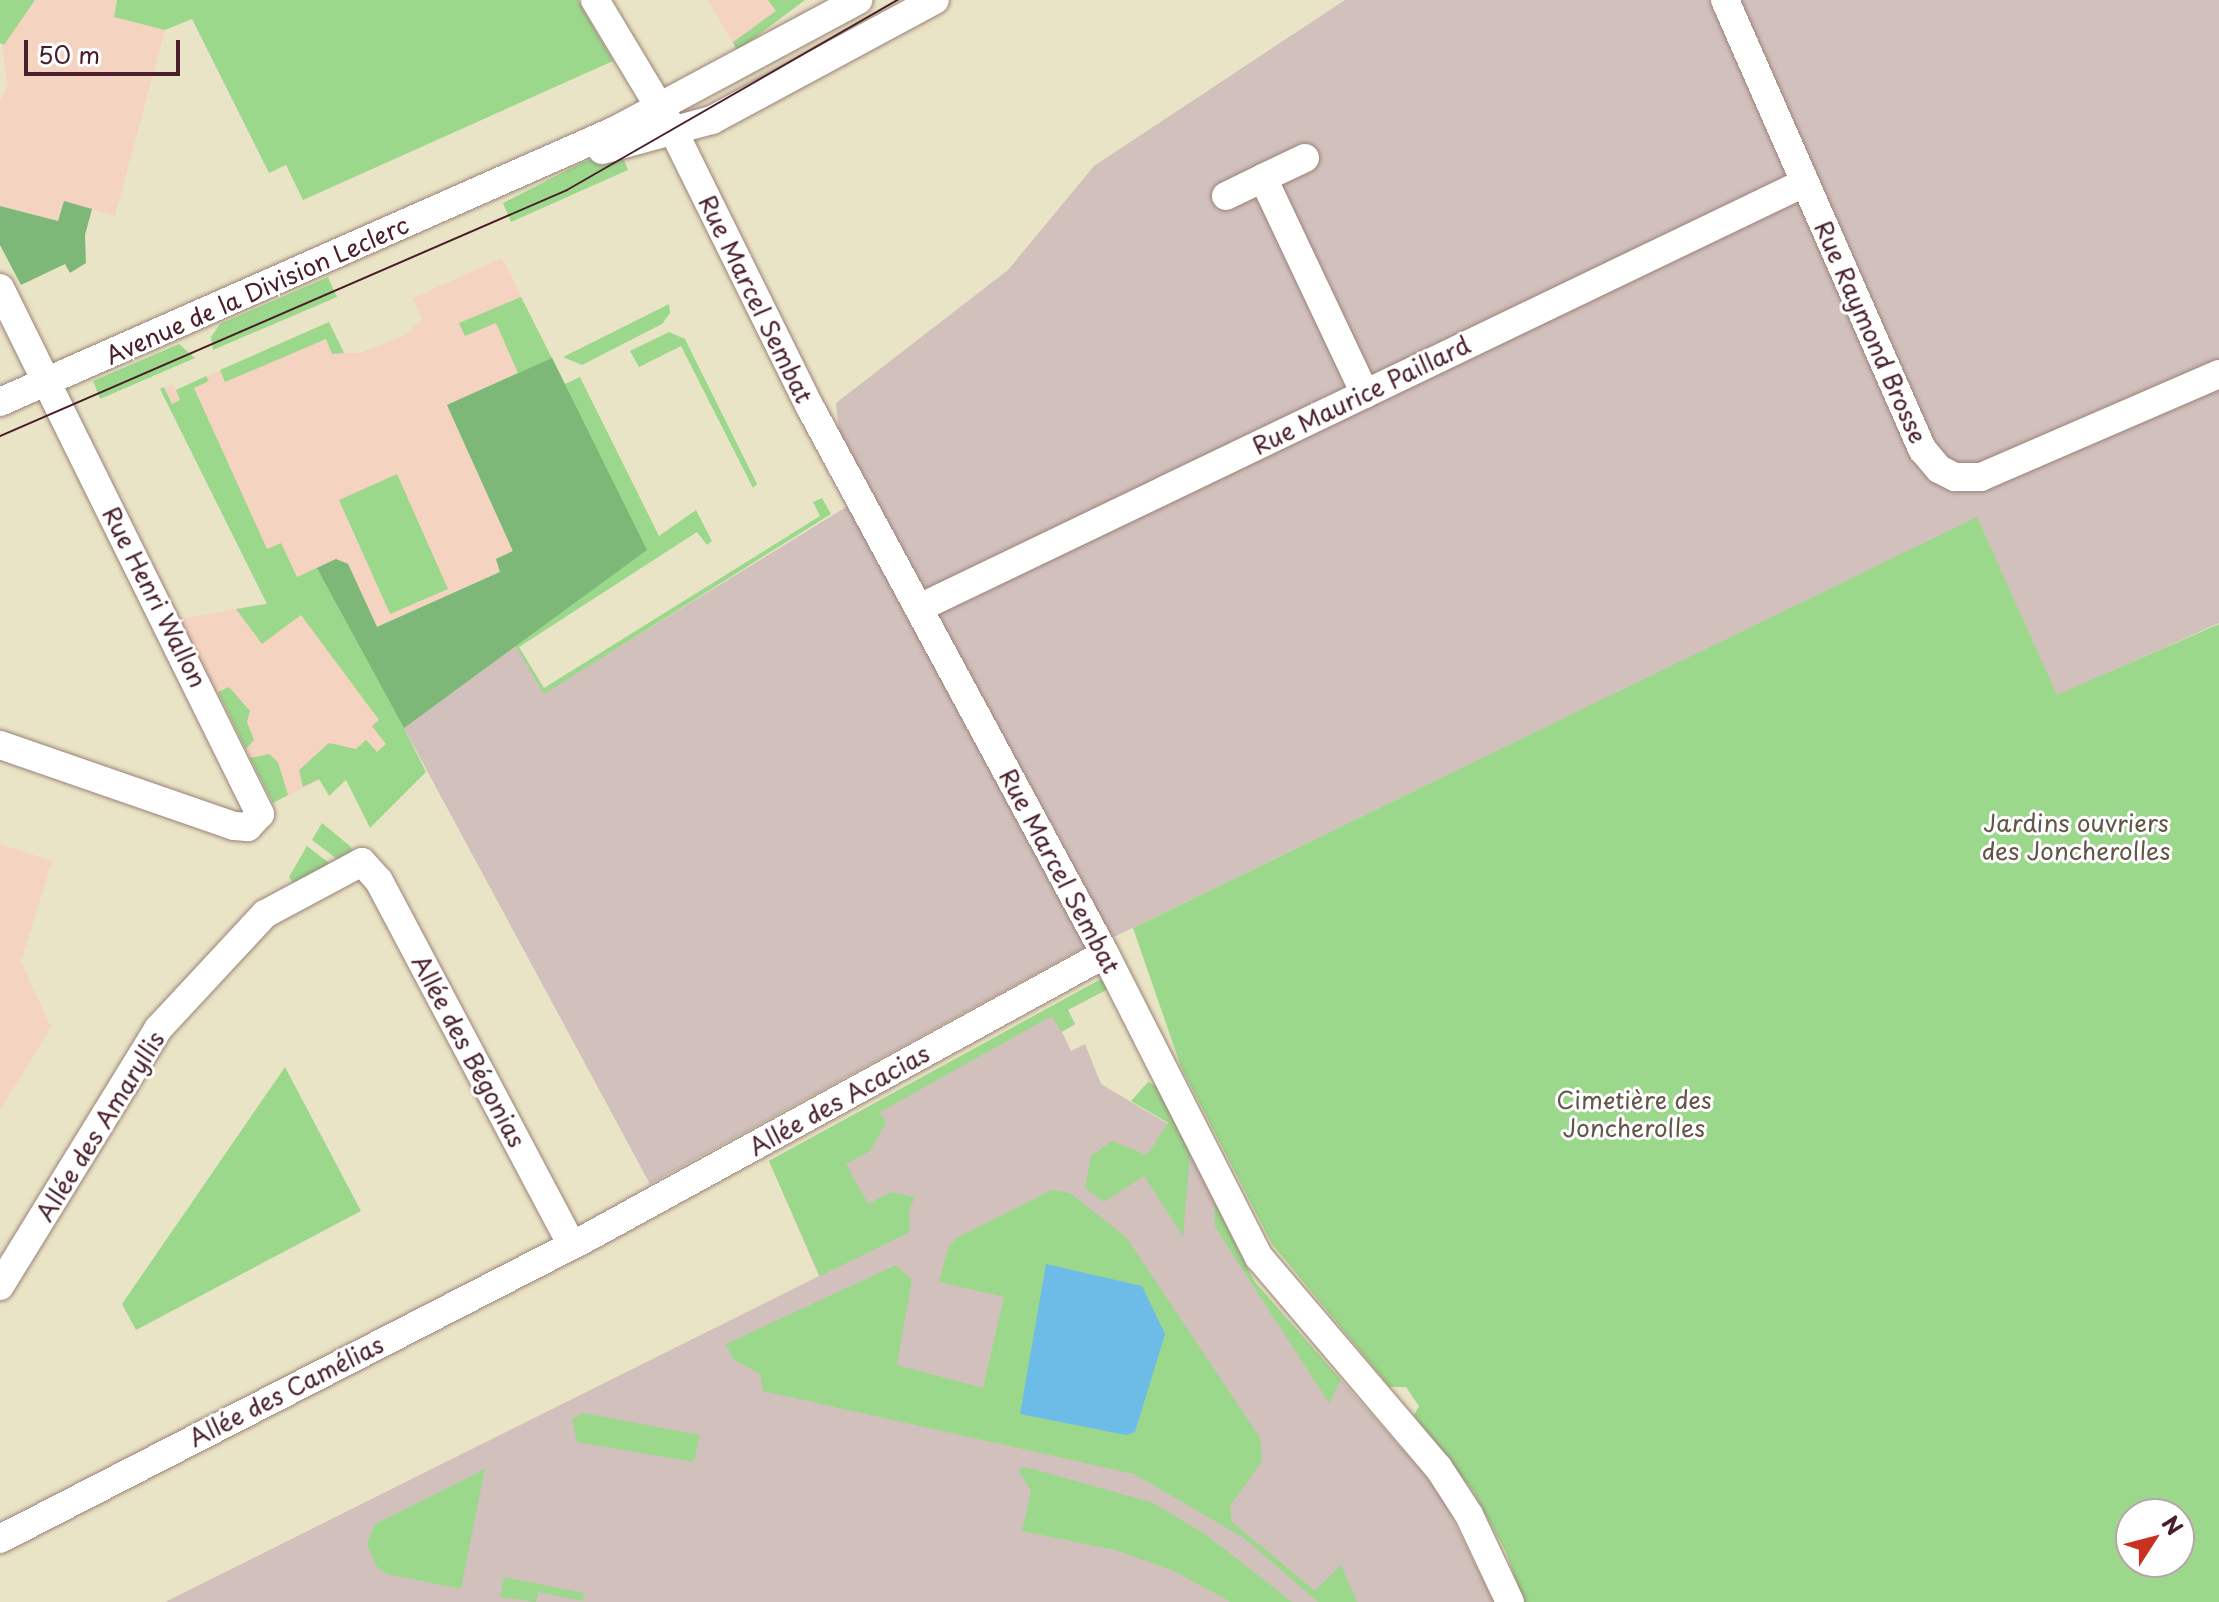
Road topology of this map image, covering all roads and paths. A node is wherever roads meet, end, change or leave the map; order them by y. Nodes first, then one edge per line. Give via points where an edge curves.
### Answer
1 (595, 0) edge
2 (858, 0) edge
3 (1725, 0) edge
4 (929, 2) edge
5 (659, 106) junction
6 (674, 132) junction
7 (1305, 158) dead end
8 (513, 178) junction
9 (1263, 178) junction
10 (1804, 183) junction
11 (1226, 196) dead end
12 (0, 288) edge
13 (2219, 374) edge
14 (47, 381) junction
15 (1365, 394) junction
16 (0, 402) edge
17 (919, 608) junction
18 (0, 745) edge
19 (362, 862) joint
20 (1105, 954) junction
21 (572, 1245) junction
22 (0, 1286) edge
23 (0, 1539) edge
24 (1510, 1602) edge

1 - 5 street, Rue Marcel Sembat
2 - 5 street, Avenue de la Division Leclerc
3 - 10 street, Rue Raymond Brosse
4 - 6 street, Avenue de la Division Leclerc via 712,120
5 - 6 street, Rue Marcel Sembat
5 - 8 street, Avenue de la Division Leclerc
6 - 8 street, Avenue de la Division Leclerc
6 - 17 street, Rue Marcel Sembat via 810,407
7 - 9 street
8 - 14 street, Avenue de la Division Leclerc
9 - 11 street
9 - 15 street
10 - 13 street, Rue Raymond Brosse via 1923,450 1947,474 1981,477
10 - 15 street, Rue Maurice Paillard
12 - 14 street, Rue Henri Wallon
14 - 16 street, Avenue de la Division Leclerc
14 - 18 street, Rue Henri Wallon via 260,814 248,827 234,826
15 - 17 street, Rue Maurice Paillard
17 - 20 street, Rue Marcel Sembat
19 - 21 street, Allée des Bégonias via 379,881
19 - 22 street, Allée des Amaryllis via 265,914 158,1029
20 - 21 street, Allée des Acacias
20 - 24 street, Rue Marcel Sembat via 1259,1257 1438,1467 1469,1515
21 - 23 street, Allée des Camélias

